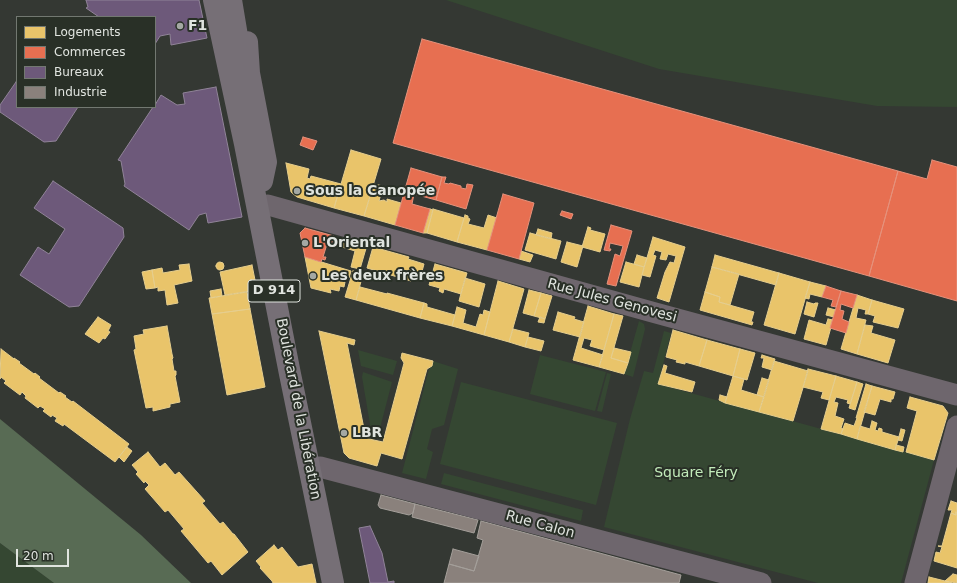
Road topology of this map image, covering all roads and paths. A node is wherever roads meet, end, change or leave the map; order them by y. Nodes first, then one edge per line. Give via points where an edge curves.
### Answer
1 (214, 0) edge
2 (231, 0) edge
3 (246, 0) edge
4 (262, 181) junction
5 (268, 205) junction
6 (957, 395) edge
7 (957, 426) edge
8 (320, 467) junction
9 (334, 583) edge
10 (347, 583) edge
11 (761, 583) edge
12 (915, 583) edge

1 - 9 main road, Boulevard de la Libération / D 914
2 - 4 main road, Boulevard de la Libération / D 914 via 240,69
3 - 4 main road via 249,73 266,162
4 - 5 main road, Boulevard de la Libération / D 914
5 - 6 street, Rue Jules Genovesi
5 - 8 main road, Boulevard de la Libération / D 914
7 - 12 street
8 - 10 main road, Boulevard de la Libération / D 914 via 331,504
8 - 11 street, Rue Calon

